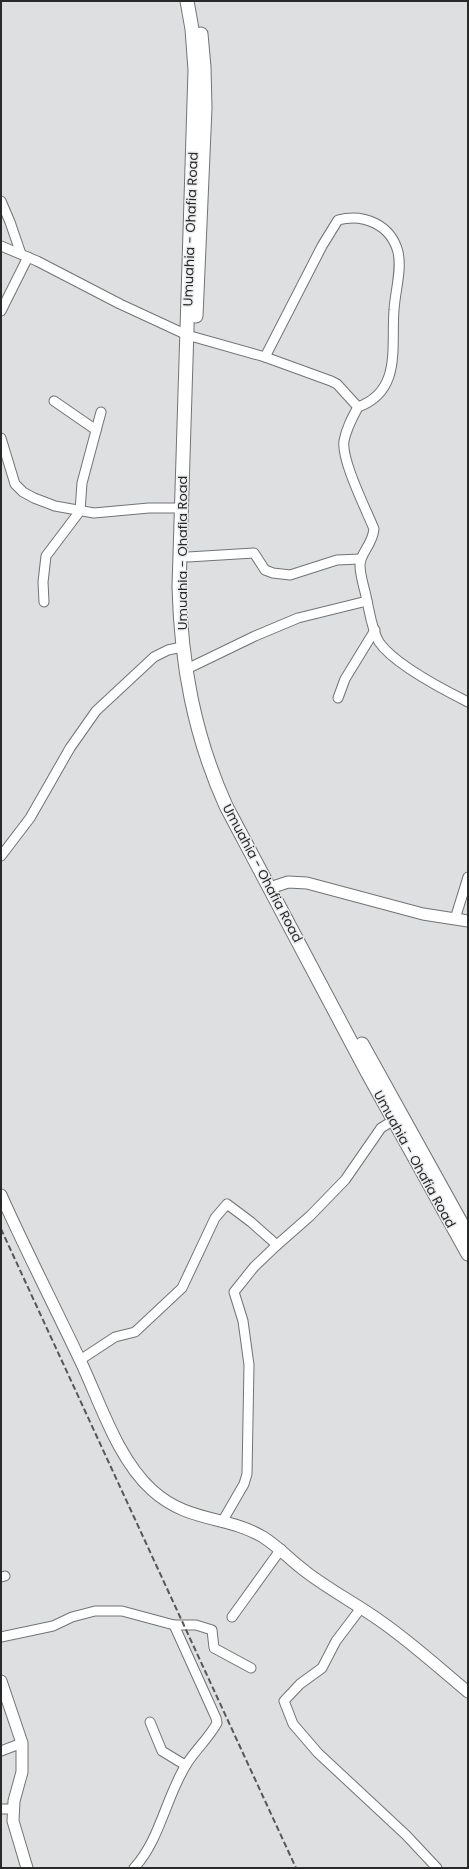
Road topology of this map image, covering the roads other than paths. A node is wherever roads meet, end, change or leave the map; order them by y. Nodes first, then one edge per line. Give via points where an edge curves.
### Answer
1 (187, 1) edge
2 (195, 1) edge
3 (1, 201) edge
4 (1, 246) edge
5 (25, 256) junction
6 (1, 311) edge
7 (191, 336) junction
8 (265, 357) junction
9 (54, 401) dead end
10 (358, 407) junction
11 (101, 412) dead end
12 (96, 430) junction
13 (1, 438) edge
14 (181, 508) junction
15 (80, 511) junction
16 (188, 557) junction
17 (360, 559) junction
18 (367, 601) junction
19 (44, 602) dead end
20 (374, 630) junction
21 (182, 647) junction
22 (192, 667) junction
23 (338, 698) dead end
24 (468, 702) edge
25 (1, 856) edge
26 (468, 876) edge
27 (273, 886) junction
28 (455, 919) junction
29 (468, 921) edge
30 (394, 1120) junction
31 (1, 1195) edge
32 (468, 1235) edge
33 (278, 1245) junction
34 (468, 1254) edge
35 (80, 1360) junction
36 (222, 1522) junction
37 (281, 1549) junction
38 (361, 1608) junction
39 (232, 1617) dead end
40 (174, 1625) junction
41 (1, 1637) edge
42 (251, 1668) dead end
43 (1, 1681) edge
44 (468, 1692) edge
45 (150, 1722) dead end
46 (22, 1743) junction
47 (1, 1751) edge
48 (185, 1765) junction
49 (1, 1808) edge
50 (14, 1809) junction
51 (27, 1868) edge
52 (134, 1868) edge
53 (436, 1868) edge

1 - 7 main road, Umuahia - Ohafia Road via 195,70
2 - 7 main road, Umuahia - Ohafia Road via 202,44 205,108
3 - 5 street
4 - 5 street
5 - 6 street
5 - 7 street
7 - 8 street
7 - 14 main road, Umuahia - Ohafia Road
7 - 16 main road, Umuahia - Ohafia Road
8 - 10 street via 331,380
8 - 10 street via 338,220 366,219 376,222 387,232 398,252 392,368 377,396 369,403
9 - 12 street
10 - 17 street via 348,427 344,443 346,458 374,528 373,538
11 - 12 street
12 - 15 street via 82,483
13 - 15 street via 15,484 23,492 55,506
14 - 15 street via 94,513
14 - 21 main road, Umuahia - Ohafia Road via 179,587
15 - 19 street via 46,556
16 - 17 street via 254,553 265,570 290,575 337,560
16 - 22 main road, Umuahia - Ohafia Road via 188,632
17 - 18 street
18 - 20 street
18 - 22 street via 298,618
20 - 23 street via 345,679
20 - 24 street via 380,642 398,660
21 - 25 street via 154,657 96,711 70,748 30,818
21 - 27 main road, Umuahia - Ohafia Road via 195,715 215,781
22 - 27 main road, Umuahia - Ohafia Road via 203,720 221,773
26 - 28 street
27 - 28 street via 288,882 307,883 423,914
27 - 30 main road, Umuahia - Ohafia Road
27 - 32 main road, Umuahia - Ohafia Road
28 - 29 street
30 - 33 street via 381,1128 345,1180
30 - 34 main road, Umuahia - Ohafia Road
31 - 35 street
33 - 35 street via 226,1204 215,1218 182,1288 135,1332 115,1337
33 - 36 street via 254,1267 234,1292 243,1322 248,1365 247,1474
35 - 36 street via 105,1417 137,1473 156,1493 180,1510
36 - 37 street via 247,1529
37 - 38 street via 304,1570
37 - 39 street
38 - 44 street via 411,1644
38 - 53 street via 336,1641 322,1668 300,1684 284,1701 293,1724 318,1753 406,1835
40 - 41 street via 122,1611 95,1611 72,1617 54,1626
40 - 42 street via 196,1625 212,1630 214,1648
40 - 48 street via 217,1720 216,1725
43 - 46 street
45 - 48 street via 162,1751
46 - 47 street
46 - 50 street via 22,1772
48 - 52 street via 149,1844
49 - 50 street
50 - 51 street via 13,1821

